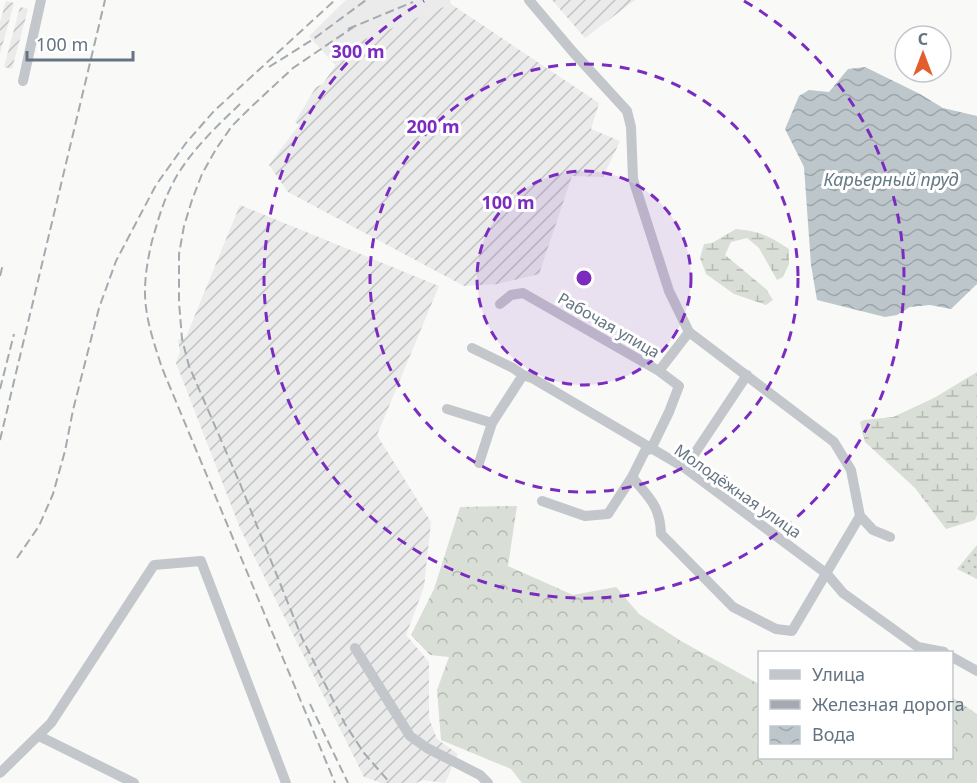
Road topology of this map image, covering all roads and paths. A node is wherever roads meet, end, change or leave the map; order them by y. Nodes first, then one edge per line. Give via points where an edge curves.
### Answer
1 (41, 0) edge
2 (529, 0) edge
3 (23, 81) dead end
4 (500, 304) dead end
5 (689, 332) junction
6 (472, 348) dead end
7 (659, 371) junction
8 (523, 375) junction
9 (747, 375) junction
10 (447, 409) dead end
11 (492, 423) junction
12 (651, 449) junction
13 (479, 463) dead end
14 (685, 468) junction
15 (632, 477) junction
16 (542, 501) dead end
17 (860, 516) junction
18 (890, 537) dead end
19 (827, 574) junction
20 (355, 648) dead end
21 (939, 651) edge
22 (953, 658) edge
23 (977, 671) edge
24 (39, 736) junction
25 (0, 773) edge
26 (134, 783) edge
27 (286, 783) edge
28 (488, 783) edge

1 - 3 street
2 - 5 street via 627,111 633,179 669,291
4 - 7 street, Рабочая улица via 511,295 523,293
5 - 7 street
5 - 9 street
6 - 8 street, Молодёжная улица
7 - 12 street, Рабочая улица via 679,386
8 - 11 street
8 - 12 street, Молодёжная улица
9 - 14 street
9 - 17 street via 834,442 851,470
10 - 11 street
11 - 13 street
12 - 14 street, Молодёжная улица
12 - 15 street via 645,451
14 - 19 street, Молодёжная улица
15 - 16 street via 608,514 585,516
15 - 19 street via 656,506 661,534 733,607 776,628 792,631
17 - 18 street via 873,530
17 - 19 street
19 - 21 street, Молодёжная улица via 843,593 918,647
20 - 28 street via 410,736
22 - 23 street
24 - 25 street
24 - 26 street
24 - 27 street via 154,565 201,561

